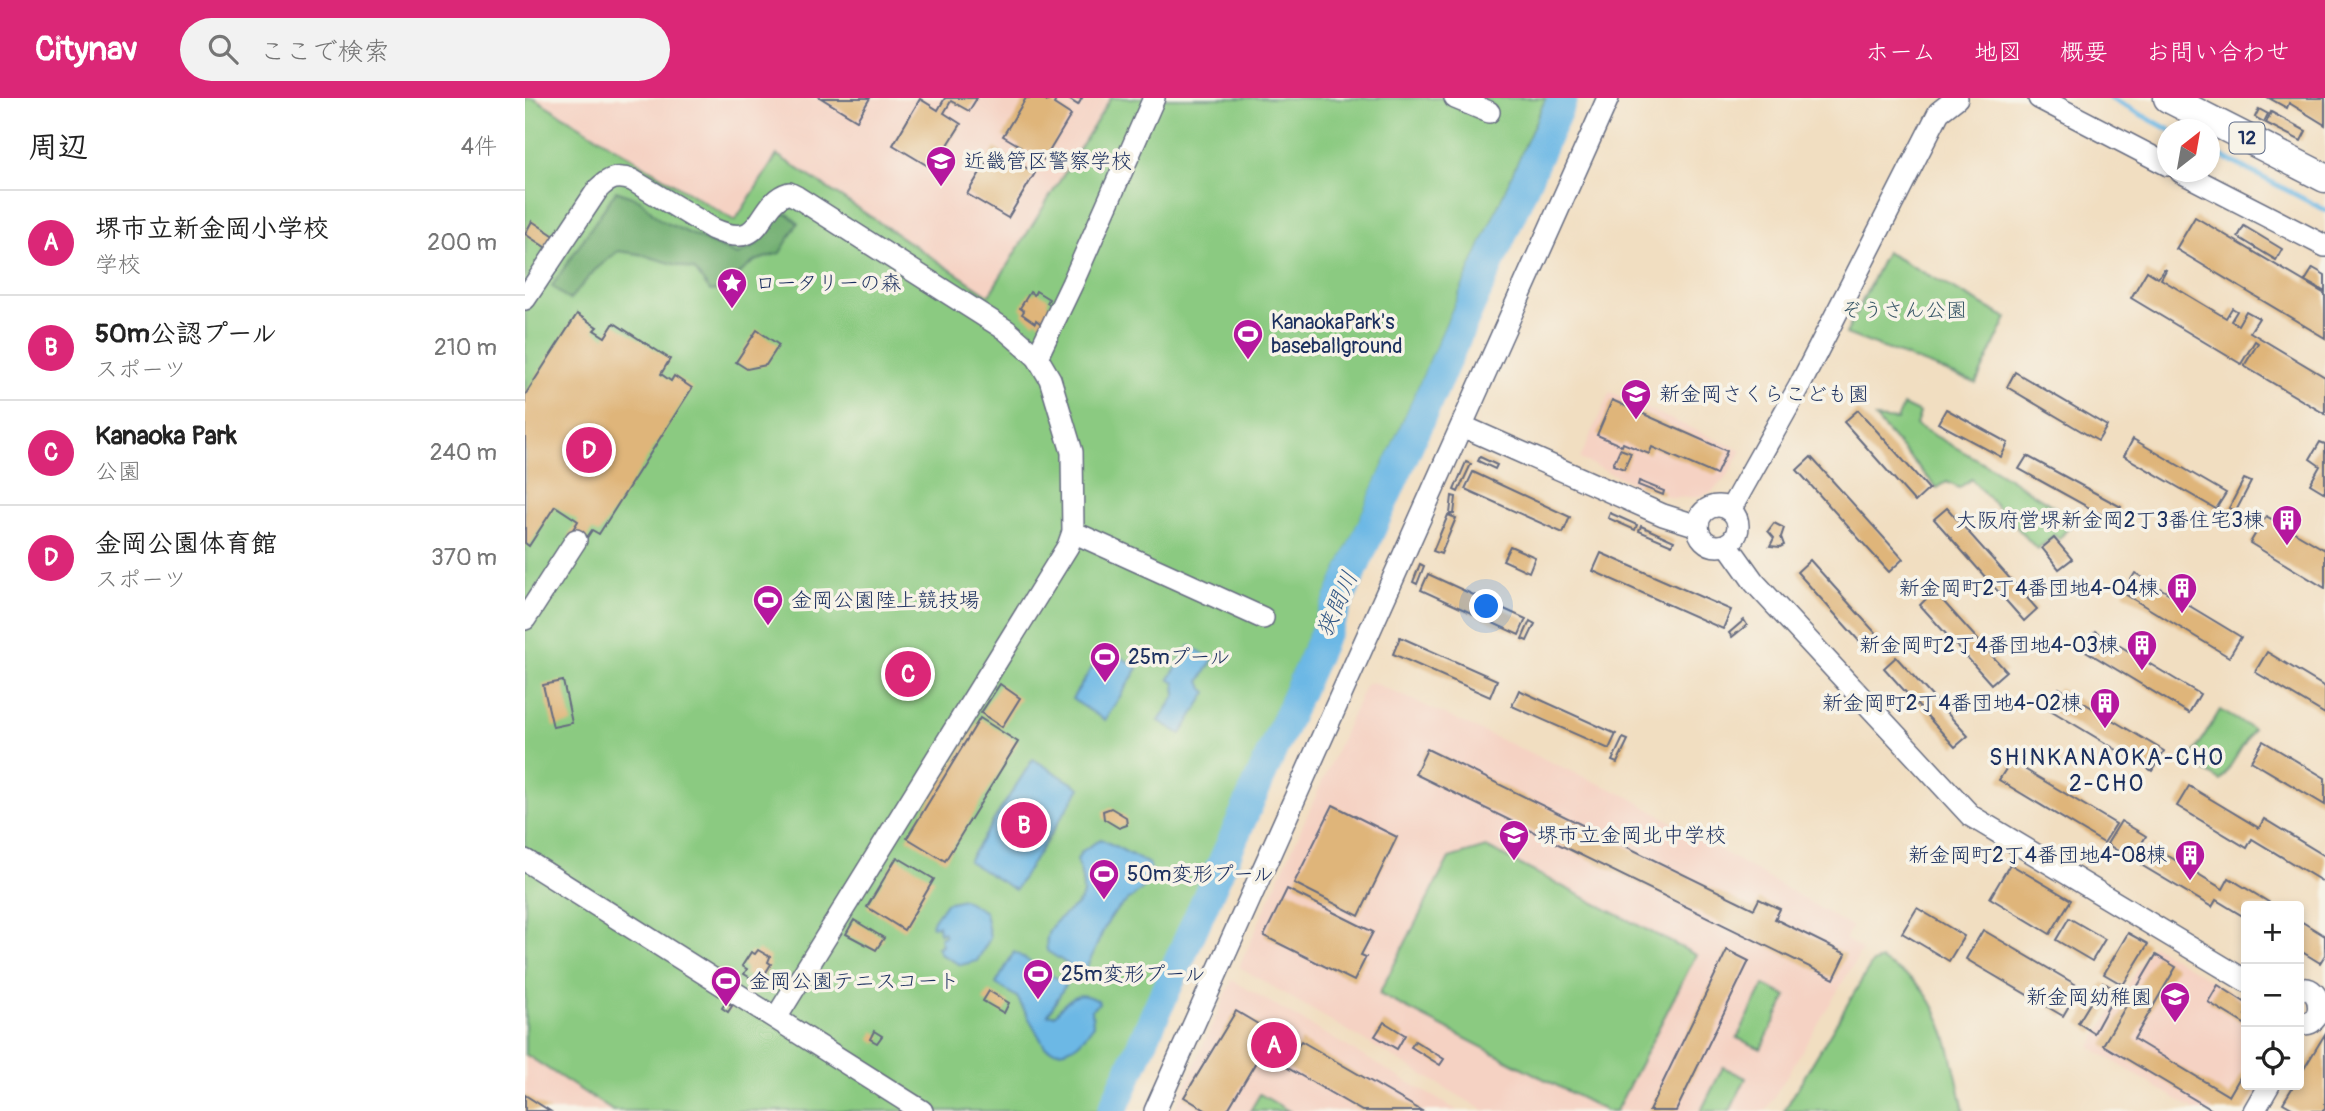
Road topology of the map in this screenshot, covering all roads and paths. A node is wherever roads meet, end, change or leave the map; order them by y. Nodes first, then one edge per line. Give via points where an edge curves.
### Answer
1 (1154, 98) edge
2 (1455, 98) edge
3 (1608, 98) edge
4 (1957, 98) edge
5 (2039, 98) edge
6 (2168, 98) edge
7 (1489, 112) dead end
8 (2157, 159) edge
9 (2325, 178) edge
10 (2200, 182) edge
11 (2325, 246) edge
12 (525, 299) edge
13 (1037, 357) junction
14 (1462, 426) junction
15 (1730, 510) junction
16 (1698, 526) junction
17 (1073, 532) junction
18 (576, 540) dead end
19 (1727, 544) junction
20 (1262, 618) dead end
21 (525, 619) edge
22 (525, 860) edge
23 (2241, 978) edge
24 (2314, 991) edge
25 (776, 1018) junction
26 (2309, 1023) edge
27 (2266, 1090) edge
28 (922, 1111) edge
29 (1155, 1111) edge
30 (2254, 1111) edge

1 - 13 street
2 - 7 street
3 - 14 street
4 - 15 street via 1939,112 1806,373
5 - 8 street
6 - 9 main road, 12
10 - 11 street
12 - 13 street via 607,179 621,176 632,180 713,229 737,236 759,224 776,199 789,194 1006,330
13 - 17 street via 1050,379 1072,452
14 - 16 street via 1663,515
14 - 29 street
15 - 16 street via 1718,506 1706,510
15 - 19 street via 1738,528
16 - 19 street via 1708,543
17 - 20 street
17 - 25 street
18 - 21 street
19 - 23 street via 1754,583 1971,816
22 - 25 street
24 - 26 street via 2324,1007
25 - 28 street
27 - 30 street

